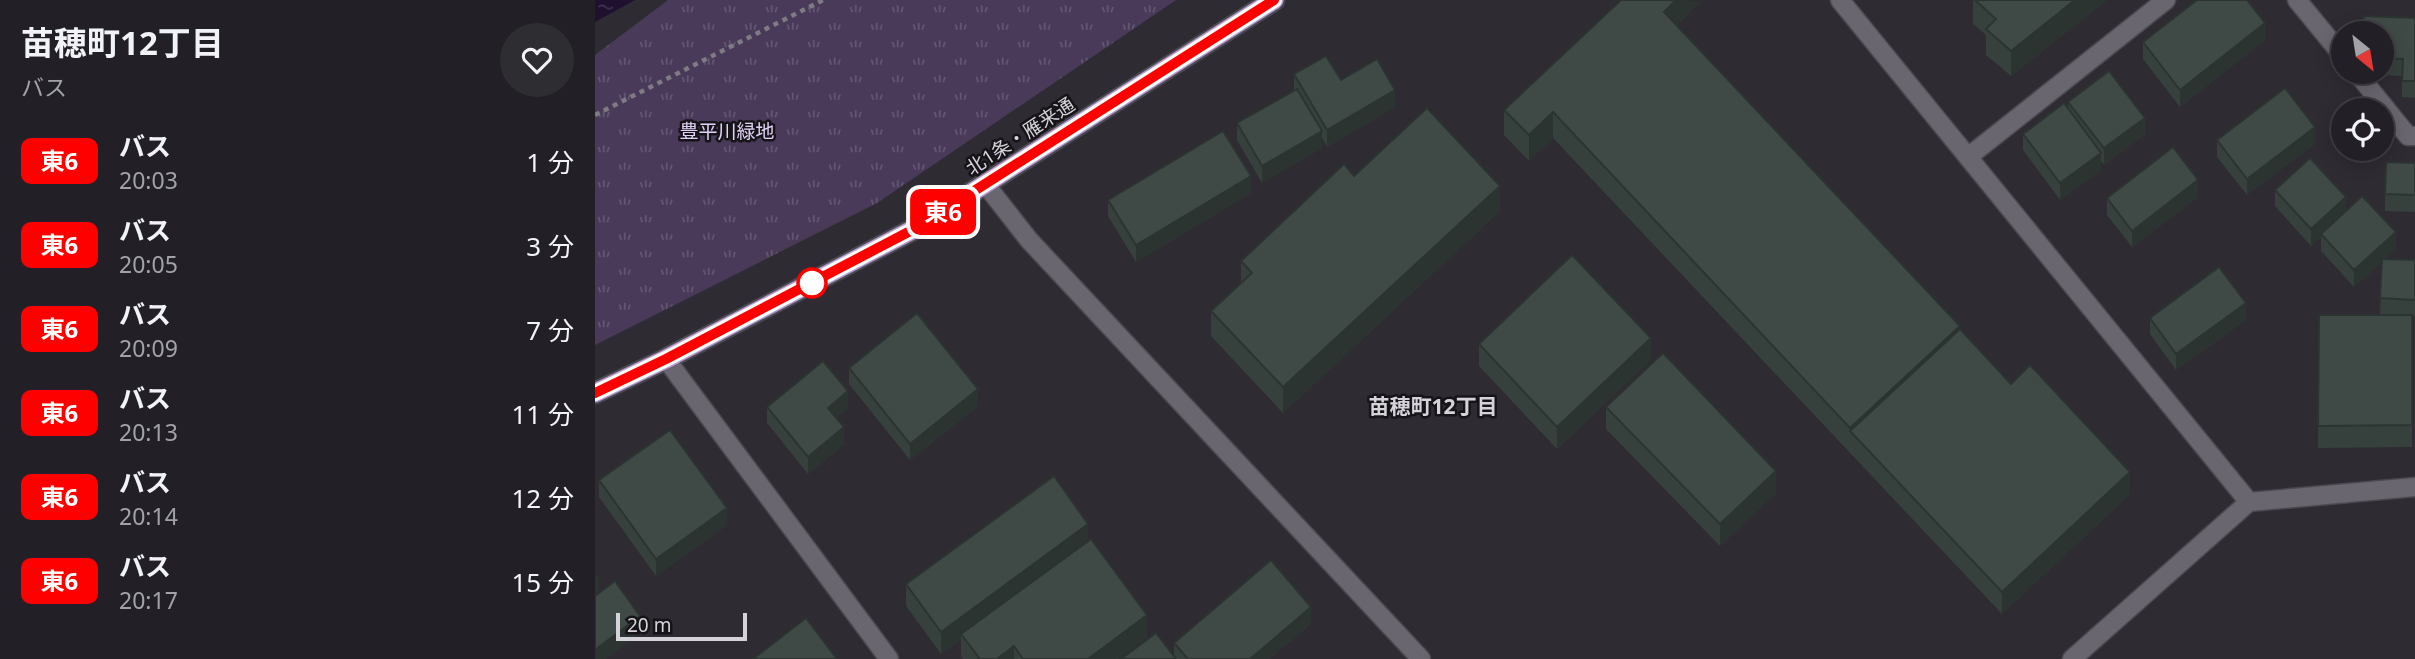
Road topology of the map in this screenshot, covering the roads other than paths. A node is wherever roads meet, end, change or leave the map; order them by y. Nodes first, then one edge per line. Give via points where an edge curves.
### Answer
1 (1274, 0) edge
2 (1840, 0) edge
3 (2166, 0) edge
4 (2297, 0) edge
5 (2331, 41) edge
6 (2366, 84) edge
7 (2415, 136) edge
8 (1968, 157) junction
9 (986, 185) junction
10 (666, 359) junction
11 (595, 393) edge
12 (2415, 487) edge
13 (2249, 502) junction
14 (889, 659) edge
15 (1421, 659) edge
16 (2073, 659) edge

1 - 9 highway, 北1条・雁来通
2 - 8 street
3 - 8 street
4 - 5 street
6 - 7 street via 2408,136
8 - 13 street
9 - 10 highway, 北1条・雁来通 via 916,228
9 - 15 street via 1029,240
10 - 11 highway, 北1条・雁来通
10 - 14 street
12 - 13 street
13 - 16 street

